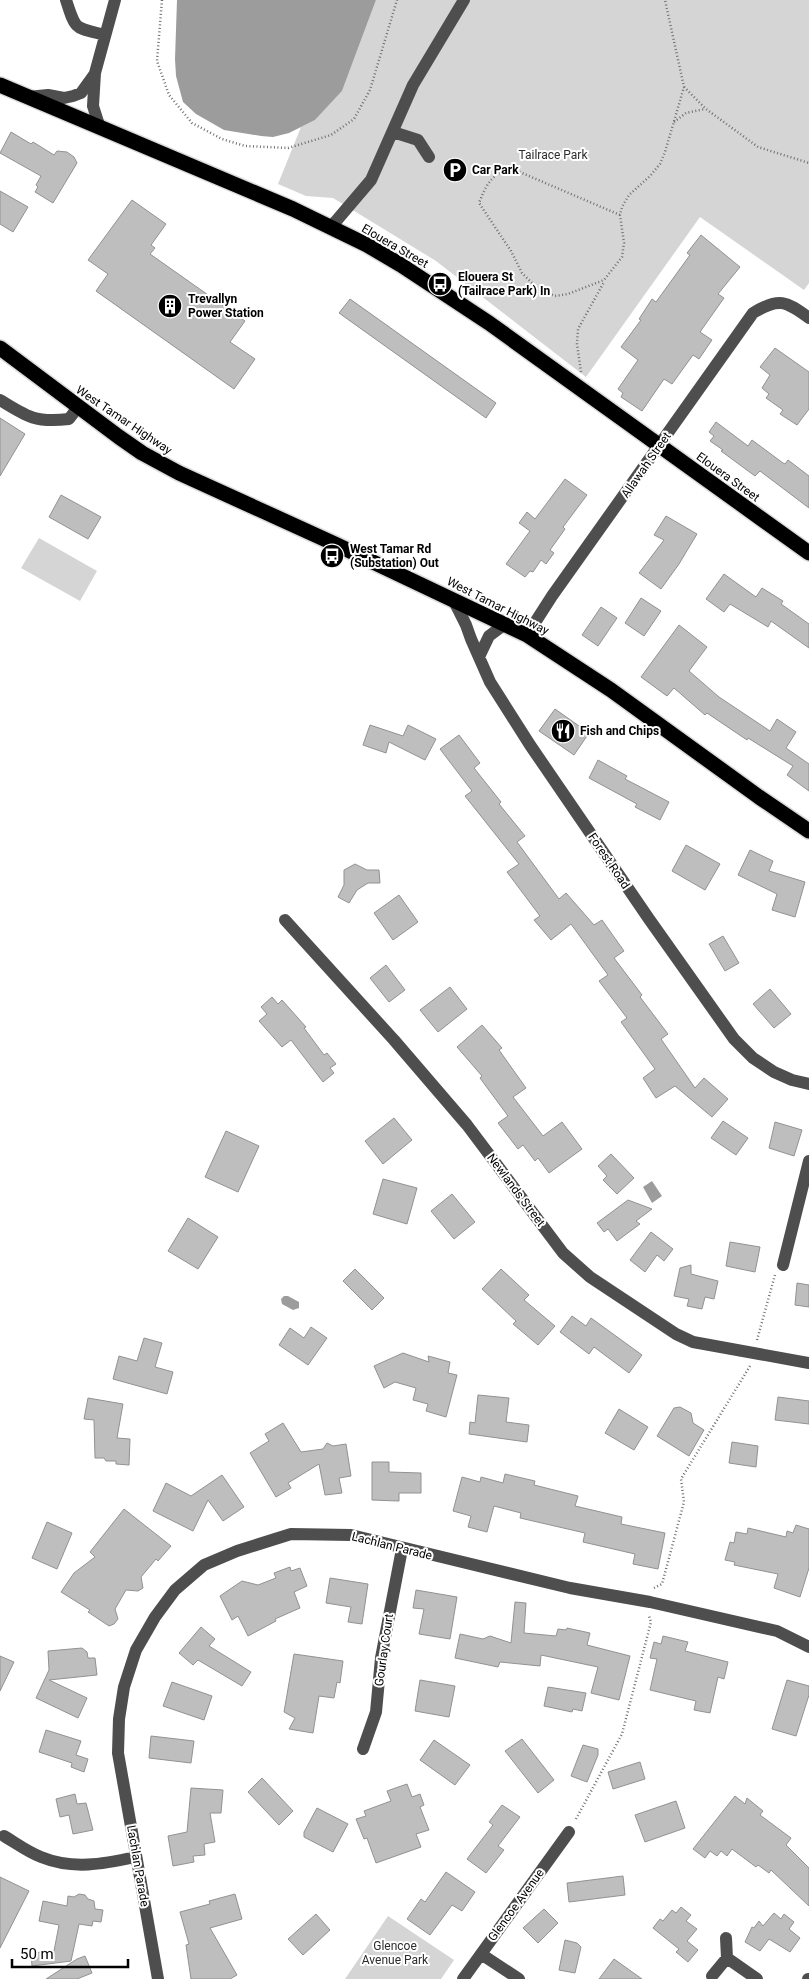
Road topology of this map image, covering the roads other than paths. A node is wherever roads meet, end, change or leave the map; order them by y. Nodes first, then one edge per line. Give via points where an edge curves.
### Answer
1 (66, 0) edge
2 (115, 0) edge
3 (464, 0) edge
4 (105, 35) junction
5 (95, 73) junction
6 (0, 85) edge
7 (28, 97) junction
8 (100, 128) junction
9 (393, 132) junction
10 (429, 157) dead end
11 (331, 227) junction
12 (809, 318) edge
13 (0, 348) edge
14 (0, 400) edge
15 (78, 407) junction
16 (658, 446) junction
17 (809, 554) edge
18 (453, 599) junction
19 (504, 624) junction
20 (527, 635) junction
21 (479, 657) junction
22 (809, 831) edge
23 (285, 920) dead end
24 (809, 1084) edge
25 (809, 1161) edge
26 (783, 1265) road end
27 (809, 1363) edge
28 (402, 1549) junction
29 (809, 1647) edge
30 (362, 1749) dead end
31 (569, 1832) road end
32 (4, 1836) dead end
33 (136, 1856) junction
34 (726, 1938) dead end
35 (481, 1954) junction
36 (727, 1958) junction
37 (712, 1976) dead end
38 (158, 1979) edge
39 (463, 1979) edge
40 (519, 1979) edge
41 (757, 1979) edge

1 - 4 street via 75,25
2 - 4 street
3 - 9 street via 413,85
4 - 5 street
5 - 7 street via 81,93 74,96
5 - 8 street via 93,106
6 - 7 highway, Elouera Street
7 - 8 highway, Elouera Street
8 - 11 highway, Elouera Street
9 - 10 street via 418,140
9 - 11 street via 371,180
11 - 16 highway, Elouera Street via 401,265 489,323
12 - 16 street, Allawah Street via 790,304 781,302 754,313
13 - 15 highway, West Tamar Highway
14 - 15 street via 40,421 69,420
15 - 18 highway, West Tamar Highway via 142,453 179,473
16 - 17 highway, Elouera Street
16 - 20 street, Allawah Street
18 - 19 highway, West Tamar Highway
18 - 21 street, Forest Road
19 - 20 highway, West Tamar Highway
19 - 21 street via 489,636
20 - 22 highway, West Tamar Highway via 611,690
21 - 24 street, Forest Road via 490,682 530,745 734,1039 753,1058 774,1072
23 - 27 street, Newlands Street via 467,1125 562,1253 590,1277 693,1342
25 - 26 street
28 - 29 street, Lachlan Parade via 777,1631
28 - 30 street, Gourlay Court via 381,1658 376,1712
28 - 33 street, Lachlan Parade via 351,1535 291,1534 237,1551 204,1566 175,1590 136,1650 124,1687 119,1719 118,1753
31 - 35 street, Glencoe Avenue
32 - 33 street via 40,1857 67,1865 95,1865
33 - 38 street, Lachlan Parade
34 - 36 street
35 - 39 street, Glencoe Avenue
35 - 40 street
36 - 37 street
36 - 41 street

